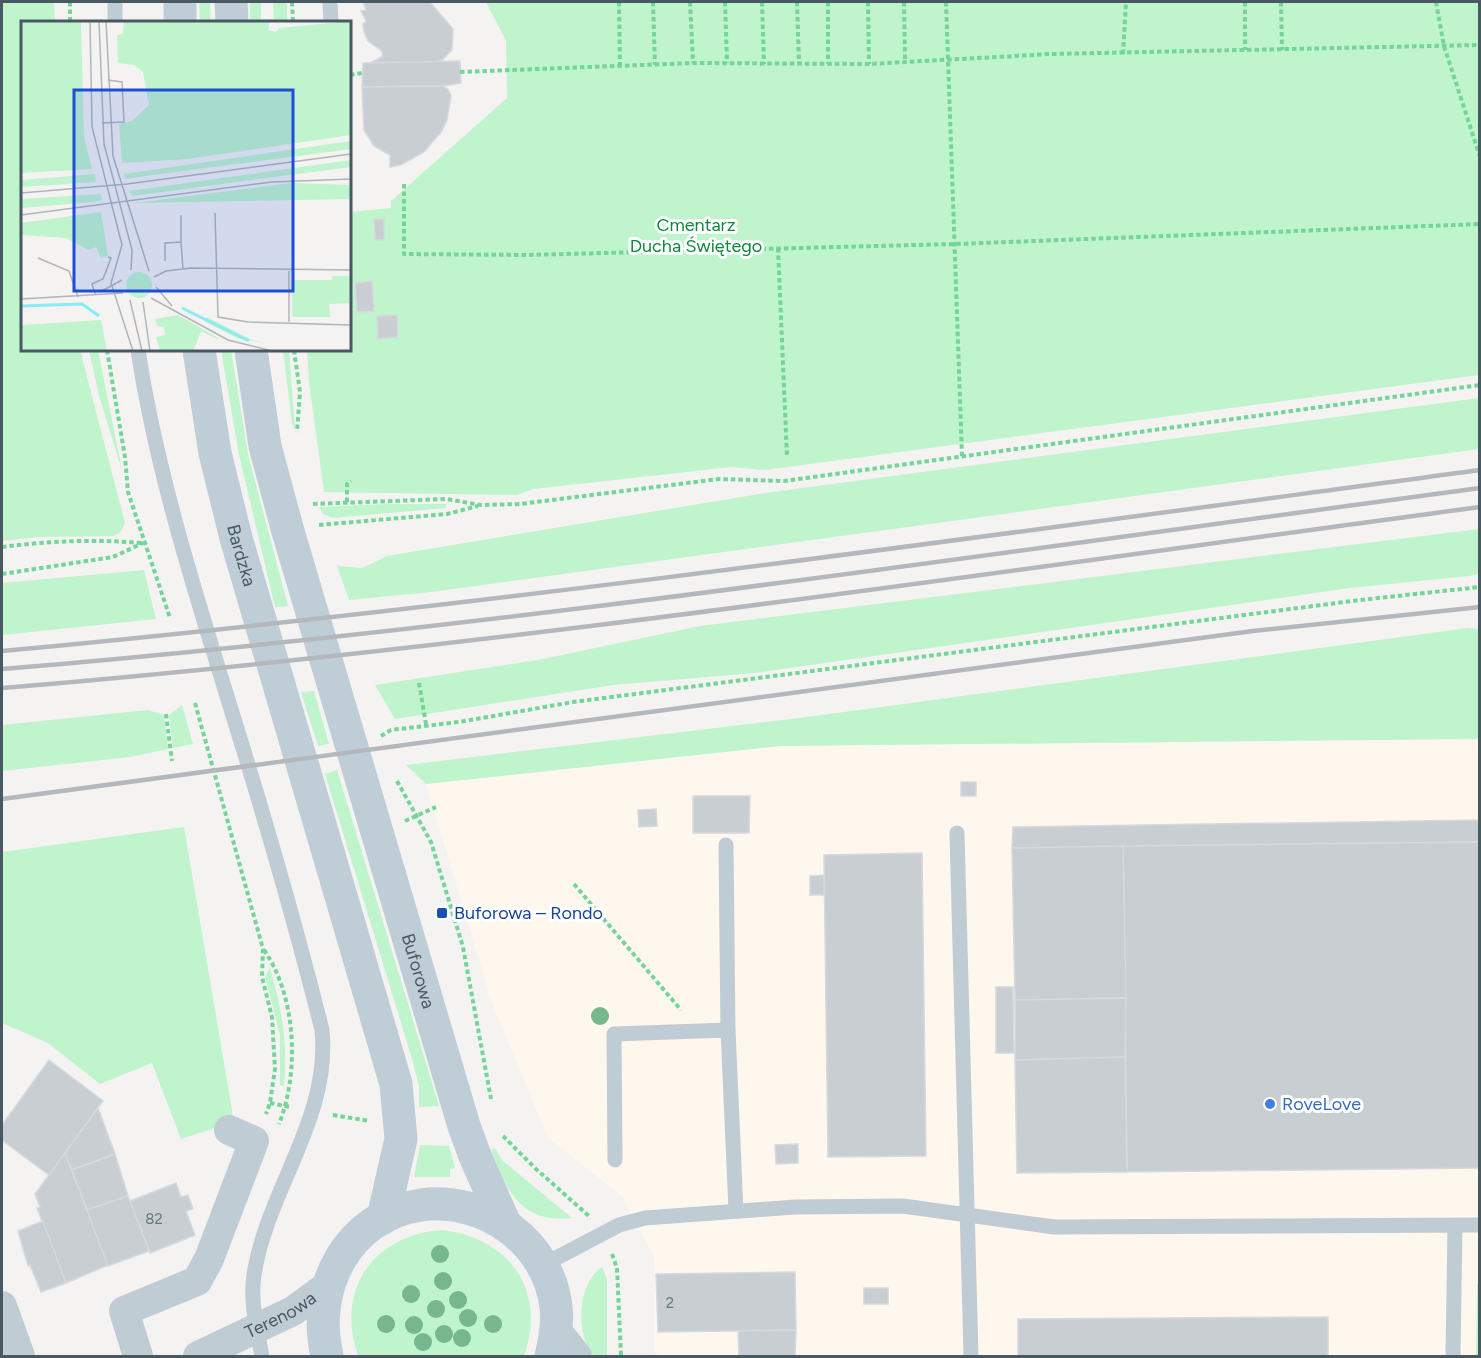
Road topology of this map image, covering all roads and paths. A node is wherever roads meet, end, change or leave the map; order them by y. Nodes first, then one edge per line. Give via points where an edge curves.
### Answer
1 (70, 2) edge
2 (115, 2) edge
3 (180, 2) edge
4 (231, 2) edge
5 (292, 2) edge
6 (330, 2) edge
7 (619, 2) edge
8 (653, 2) edge
9 (690, 2) edge
10 (725, 2) edge
11 (762, 2) edge
12 (797, 2) edge
13 (828, 2) edge
14 (868, 2) edge
15 (904, 2) edge
16 (946, 2) edge
17 (1126, 2) edge
18 (1245, 2) edge
19 (1281, 2) edge
20 (1436, 2) edge
21 (70, 21) edge
22 (115, 21) edge
23 (180, 21) edge
24 (232, 21) edge
25 (292, 21) edge
26 (331, 21) edge
27 (1479, 45) edge
28 (1444, 46) junction
29 (1245, 50) junction
30 (1282, 50) junction
31 (1123, 54) junction
32 (905, 61) junction
33 (948, 61) junction
34 (693, 63) junction
35 (727, 63) junction
36 (764, 64) junction
37 (799, 64) junction
38 (828, 64) junction
39 (869, 64) junction
40 (655, 65) junction
41 (620, 66) junction
42 (460, 72) dead end
43 (362, 73) dead end
44 (351, 75) edge
45 (1479, 157) edge
46 (404, 184) dead end
47 (1479, 224) edge
48 (955, 244) junction
49 (778, 248) junction
50 (107, 351) edge
51 (138, 351) edge
52 (199, 351) edge
53 (251, 351) edge
54 (294, 351) edge
55 (1479, 385) edge
56 (296, 443) dead end
57 (787, 456) dead end
58 (962, 456) junction
59 (351, 481) dead end
60 (347, 502) junction
61 (310, 504) dead end
62 (481, 505) junction
63 (316, 526) dead end
64 (143, 543) junction
65 (2, 547) edge
66 (2, 574) edge
67 (1479, 587) edge
68 (170, 618) dead end
69 (419, 683) dead end
70 (195, 703) dead end
71 (166, 714) dead end
72 (426, 724) junction
73 (378, 738) dead end
74 (172, 760) dead end
75 (392, 773) dead end
76 (436, 807) dead end
77 (416, 815) junction
78 (402, 823) dead end
79 (957, 833) dead end
80 (726, 844) dead end
81 (574, 884) dead end
82 (263, 949) junction
83 (728, 1030) junction
84 (699, 1031) junction
85 (290, 1036) dead end
86 (491, 1100) dead end
87 (499, 1131) dead end
88 (241, 1136) joint
89 (615, 1160) dead end
90 (736, 1211) junction
91 (588, 1214) dead end
92 (969, 1214) junction
93 (383, 1218) junction
94 (505, 1224) junction
95 (1479, 1225) edge
96 (1455, 1226) junction
97 (613, 1254) dead end
98 (543, 1265) junction
99 (327, 1286) junction
100 (2, 1306) edge
101 (259, 1342) edge
102 (554, 1344) edge
103 (20, 1356) edge
104 (138, 1356) edge
105 (198, 1356) edge
106 (327, 1356) edge
107 (577, 1356) edge
108 (621, 1356) edge
109 (971, 1356) edge
110 (1453, 1356) edge

1 - 21 path
2 - 22 lane
3 - 23 main road
4 - 24 main road
5 - 25 path
6 - 26 lane
7 - 41 path
8 - 40 path
9 - 34 path
10 - 35 path
11 - 36 path
12 - 37 path
13 - 38 path
14 - 39 path
15 - 32 path
16 - 33 path
17 - 31 path
18 - 29 path
19 - 30 path
20 - 28 path
27 - 28 path
28 - 30 path
28 - 45 path
29 - 30 path
29 - 31 path
31 - 33 path
32 - 33 path
32 - 39 path
33 - 48 path
34 - 35 path
34 - 40 path
35 - 36 path
36 - 37 path
37 - 38 path
38 - 39 path
40 - 41 path
41 - 42 path
43 - 44 path
46 - 49 path via 404,254
47 - 48 path
48 - 49 path
48 - 58 path
49 - 57 path
50 - 64 path via 128,492
51 - 101 lane via 145,399 173,513 249,765 322,1030 322,1071 313,1111 259,1251 252,1308
52 - 93 main road, Bardzka via 215,453 236,538 396,1084 401,1138
53 - 94 main road, Buforowa via 265,446 340,714 464,1126
54 - 56 path via 300,392
55 - 58 path
58 - 62 path via 784,481 719,479 520,504
59 - 60 path via 347,484
60 - 61 path
60 - 62 path via 446,499
62 - 63 path via 447,514
64 - 65 path via 109,540
64 - 66 path via 114,557
64 - 68 path
67 - 72 path via 922,656
69 - 72 path
70 - 82 path
71 - 74 path
72 - 73 path via 391,730
75 - 77 path
76 - 77 path
77 - 78 path
77 - 86 path via 431,842 463,946
79 - 92 lane
80 - 83 lane
81 - 84 path
82 - 85 path via 276,967
82 - 88 path via 262,977 272,1017 275,1069 270,1103
83 - 84 lane
83 - 90 lane
84 - 89 lane via 614,1034
87 - 91 path
88 - 104 street via 209,1259 197,1281 124,1311
90 - 92 lane via 903,1206
90 - 98 lane via 624,1222
92 - 96 lane via 1054,1227
92 - 109 lane
93 - 94 main road via 421,1205 458,1205 481,1211
93 - 99 main road via 341,1256
94 - 98 main road via 528,1243
95 - 96 lane
96 - 110 lane
97 - 108 path
98 - 102 main road via 556,1305
99 - 101 street, Terenowa
99 - 106 main road via 322,1314
100 - 103 street
101 - 105 street, Terenowa
102 - 107 street

